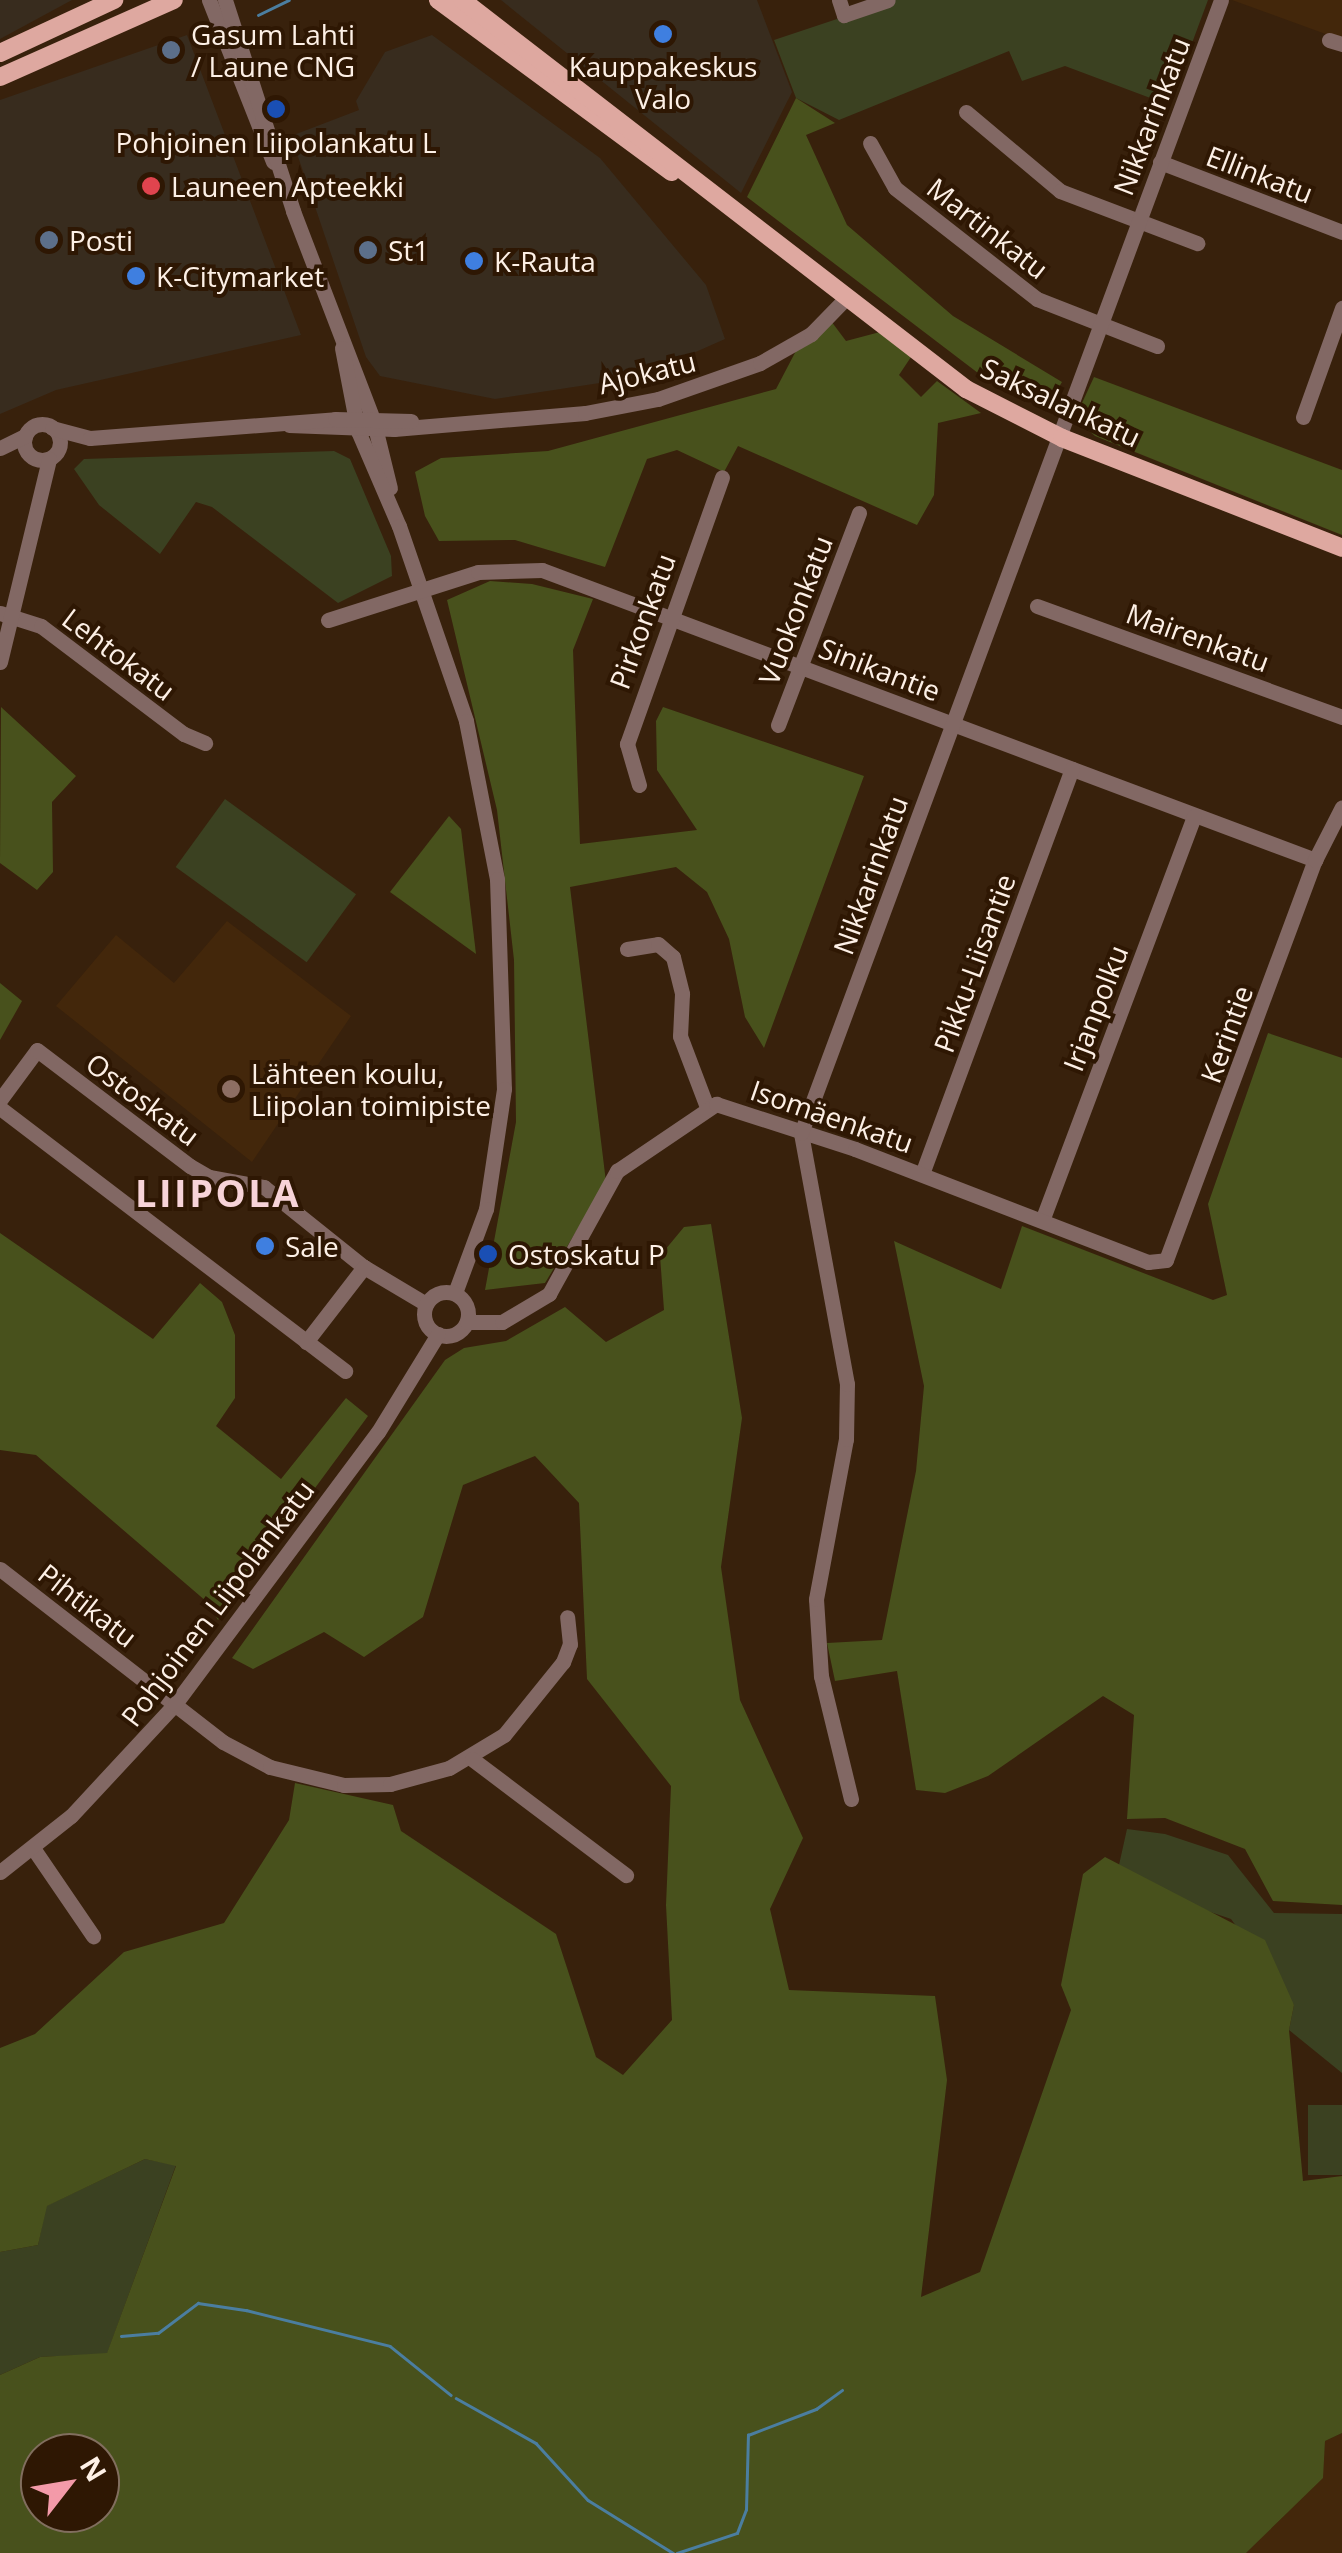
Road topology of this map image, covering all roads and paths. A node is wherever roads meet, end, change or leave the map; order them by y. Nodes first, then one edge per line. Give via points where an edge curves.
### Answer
1 (114, 0) edge
2 (174, 0) edge
3 (209, 0) edge
4 (225, 0) edge
5 (438, 0) edge
6 (462, 0) edge
7 (888, 0) edge
8 (1221, 0) edge
9 (842, 7) edge
10 (0, 53) edge
11 (0, 78) edge
12 (966, 112) dead end
13 (870, 144) dead end
14 (1160, 162) junction
15 (278, 170) junction
16 (690, 179) junction
17 (1138, 222) junction
18 (1342, 232) edge
19 (1197, 244) dead end
20 (845, 299) junction
21 (1342, 308) edge
22 (1101, 322) junction
23 (1157, 346) dead end
24 (342, 348) junction
25 (1303, 417) dead end
26 (374, 424) junction
27 (356, 425) junction
28 (52, 428) junction
29 (25, 436) junction
30 (90, 438) junction
31 (1062, 438) junction
32 (0, 450) edge
33 (42, 455) junction
34 (722, 478) dead end
35 (859, 513) dead end
36 (400, 526) junction
37 (1342, 548) edge
38 (422, 588) junction
39 (1037, 606) dead end
40 (6, 615) edge
41 (670, 616) junction
42 (328, 620) dead end
43 (0, 662) edge
44 (800, 665) junction
45 (1342, 717) edge
46 (952, 724) junction
47 (778, 725) dead end
48 (205, 743) dead end
49 (1072, 770) junction
50 (638, 784) dead end
51 (1342, 807) edge
52 (1194, 816) junction
53 (1315, 860) junction
54 (627, 949) dead end
55 (0, 1104) edge
56 (707, 1106) junction
57 (801, 1133) junction
58 (922, 1174) junction
59 (1043, 1218) junction
60 (1148, 1262) joint
61 (364, 1266) junction
62 (455, 1294) junction
63 (426, 1304) junction
64 (466, 1322) junction
65 (438, 1334) junction
66 (306, 1342) junction
67 (344, 1370) dead end
68 (0, 1569) edge
69 (566, 1616) dead end
70 (175, 1704) junction
71 (472, 1759) junction
72 (851, 1799) dead end
73 (33, 1848) junction
74 (0, 1872) edge
75 (626, 1875) dead end
76 (93, 1936) dead end

1 - 10 main road
2 - 11 main road
3 - 15 street via 261,142
4 - 15 street
5 - 16 main road, Saksalankatu via 623,141
6 - 16 main road, Saksalankatu
7 - 9 street
8 - 14 street, Nikkarinkatu
12 - 17 street via 1060,191
13 - 22 street, Martinkatu via 896,188 1037,299
14 - 17 street, Nikkarinkatu
14 - 18 street, Ellinkatu
15 - 24 street
16 - 20 main road, Saksalankatu
17 - 19 street
17 - 22 street, Nikkarinkatu
20 - 26 street, Ajokatu via 811,334 760,363 658,399 585,413
20 - 31 main road, Saksalankatu via 966,389
21 - 25 street
22 - 23 street, Martinkatu
22 - 31 street, Nikkarinkatu
24 - 26 street
24 - 27 street
26 - 27 street, Ajokatu
26 - 36 street
27 - 30 street, Ajokatu
27 - 36 street
28 - 29 street, Ajokatu via 38,425
28 - 30 street, Ajokatu
28 - 33 street
29 - 32 street, Ajokatu
29 - 33 street
30 - 33 street, Ajokatu
31 - 37 main road, Saksalankatu
31 - 46 street, Nikkarinkatu
32 - 33 street, Ajokatu
33 - 40 street via 38,499
34 - 41 street, Pirkonkatu
35 - 44 street, Vuokonkatu
36 - 38 street
38 - 41 street, Sinikantie via 523,568
38 - 42 street
38 - 62 street via 466,721 498,879 505,1000 504,1089 486,1208
39 - 45 street, Mairenkatu
40 - 43 street
40 - 48 street, Lehtokatu via 41,626
41 - 44 street, Sinikantie
41 - 50 street, Pirkonkatu via 627,744
44 - 46 street, Sinikantie
44 - 47 street, Vuokonkatu
46 - 49 street, Sinikantie
46 - 57 street, Nikkarinkatu
49 - 52 street, Sinikantie
49 - 58 street, Pikku-Liisantie
51 - 53 street, Kerintie
52 - 53 street, Sinikantie
52 - 59 street, Irjanpolku
53 - 60 street, Kerintie via 1172,1254
54 - 56 street via 658,944 673,957 682,994 680,1036
55 - 61 street, Ostoskatu via 37,1050 190,1166 209,1177 264,1186
55 - 66 street, Ostoskatu
56 - 57 street, Isomäenkatu via 744,1110
56 - 64 street, Isomäenkatu via 617,1171 548,1294 502,1322
57 - 58 street, Isomäenkatu
57 - 72 street via 847,1384 846,1439 816,1599 821,1676
58 - 59 street, Isomäenkatu
59 - 60 street, Isomäenkatu
61 - 63 street, Ostoskatu
61 - 66 street
62 - 63 street via 438,1294
62 - 64 street via 464,1300
63 - 65 street via 426,1322
64 - 65 street via 456,1333
65 - 70 street, Pohjoinen Liipolankatu via 378,1432
66 - 67 street, Ostoskatu
68 - 70 street, Pihtikatu
69 - 71 street, Pihtikatu via 570,1644 563,1662 504,1735
70 - 71 street, Pihtikatu via 246,1756 322,1782 390,1784
70 - 73 street, Pohjoinen Liipolankatu via 106,1784
71 - 75 street
73 - 74 street, Pohjoinen Liipolankatu
73 - 76 street

